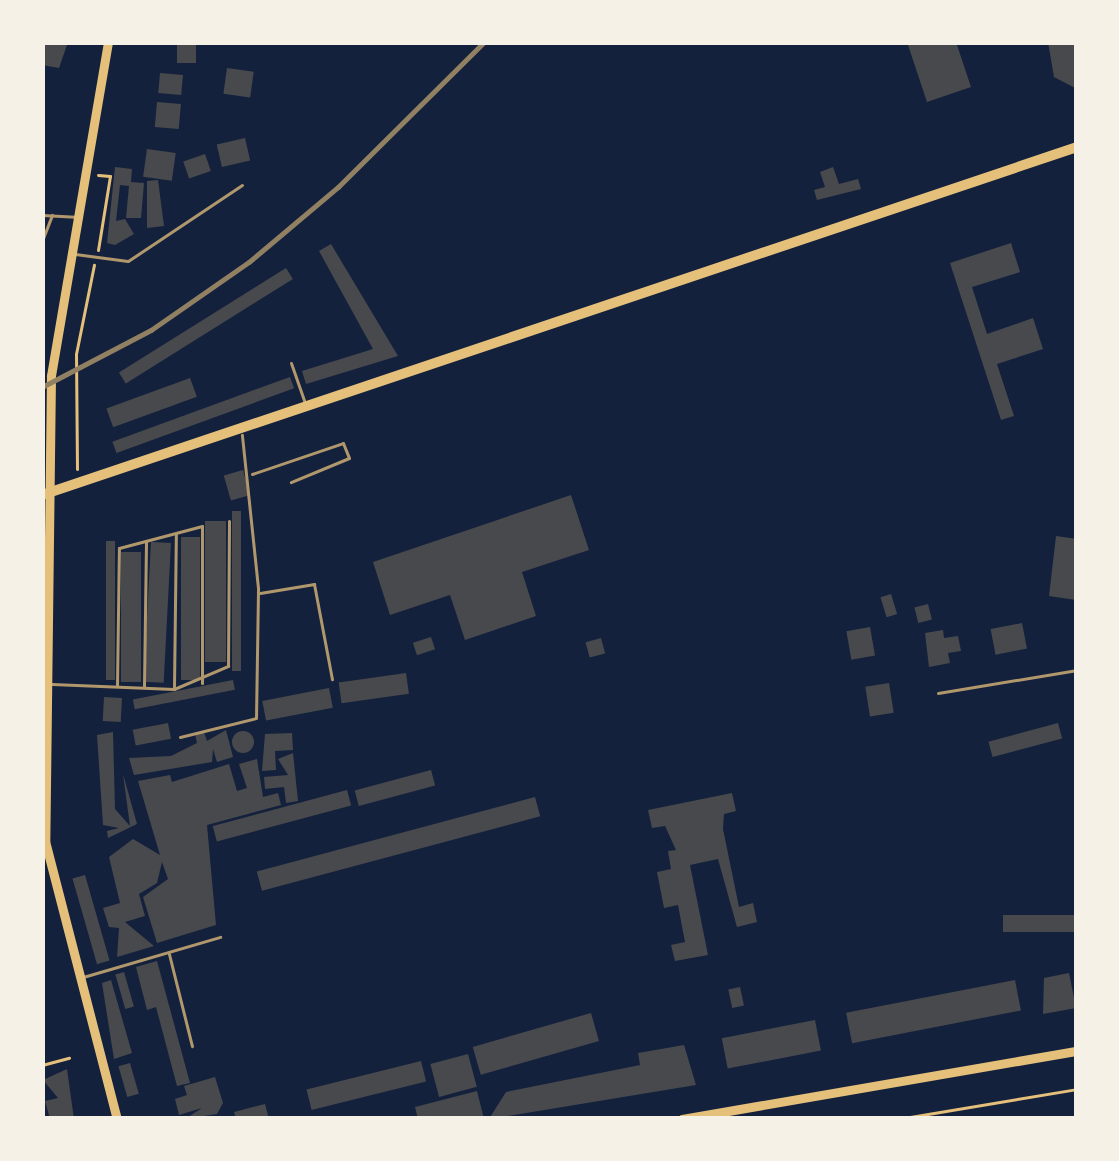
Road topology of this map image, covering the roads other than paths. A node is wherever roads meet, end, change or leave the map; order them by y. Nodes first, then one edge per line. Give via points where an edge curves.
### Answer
1 (108, 42) edge
2 (1077, 147) edge
3 (242, 185) dead end
4 (42, 215) edge
5 (52, 215) junction
6 (76, 217) junction
7 (42, 242) edge
8 (70, 253) junction
9 (291, 362) dead end
10 (306, 404) junction
11 (239, 427) junction
12 (250, 474) junction
13 (291, 482) dead end
14 (45, 494) edge
15 (229, 521) dead end
16 (176, 533) junction
17 (146, 541) junction
18 (45, 567) edge
19 (259, 593) junction
20 (1077, 670) edge
21 (332, 679) dead end
22 (202, 683) junction
23 (46, 684) junction
24 (117, 686) junction
25 (144, 688) junction
26 (174, 688) junction
27 (938, 693) dead end
28 (180, 737) dead end
29 (220, 938) dead end
30 (168, 952) junction
31 (81, 978) junction
32 (192, 1046) dead end
33 (1077, 1051) edge
34 (117, 1119) edge
35 (682, 1119) edge

1 - 6 main road
2 - 10 main road
3 - 8 lane via 128,261
4 - 5 lane
5 - 6 lane
5 - 7 lane
6 - 8 main road
8 - 14 main road via 51,376
9 - 10 lane
10 - 11 main road
11 - 12 lane
11 - 14 main road
12 - 13 lane via 343,443 349,458
12 - 19 lane
14 - 18 main road
15 - 22 lane via 228,666
16 - 17 lane
16 - 22 lane via 202,526
16 - 26 lane
17 - 24 lane via 119,548
17 - 25 lane
18 - 23 main road
19 - 21 lane via 314,584
19 - 28 lane via 256,718
20 - 27 lane
22 - 26 lane
23 - 24 lane
23 - 31 main road via 45,841
24 - 25 lane
25 - 26 lane
29 - 30 lane
30 - 31 lane
30 - 32 lane
31 - 34 main road
33 - 35 main road

